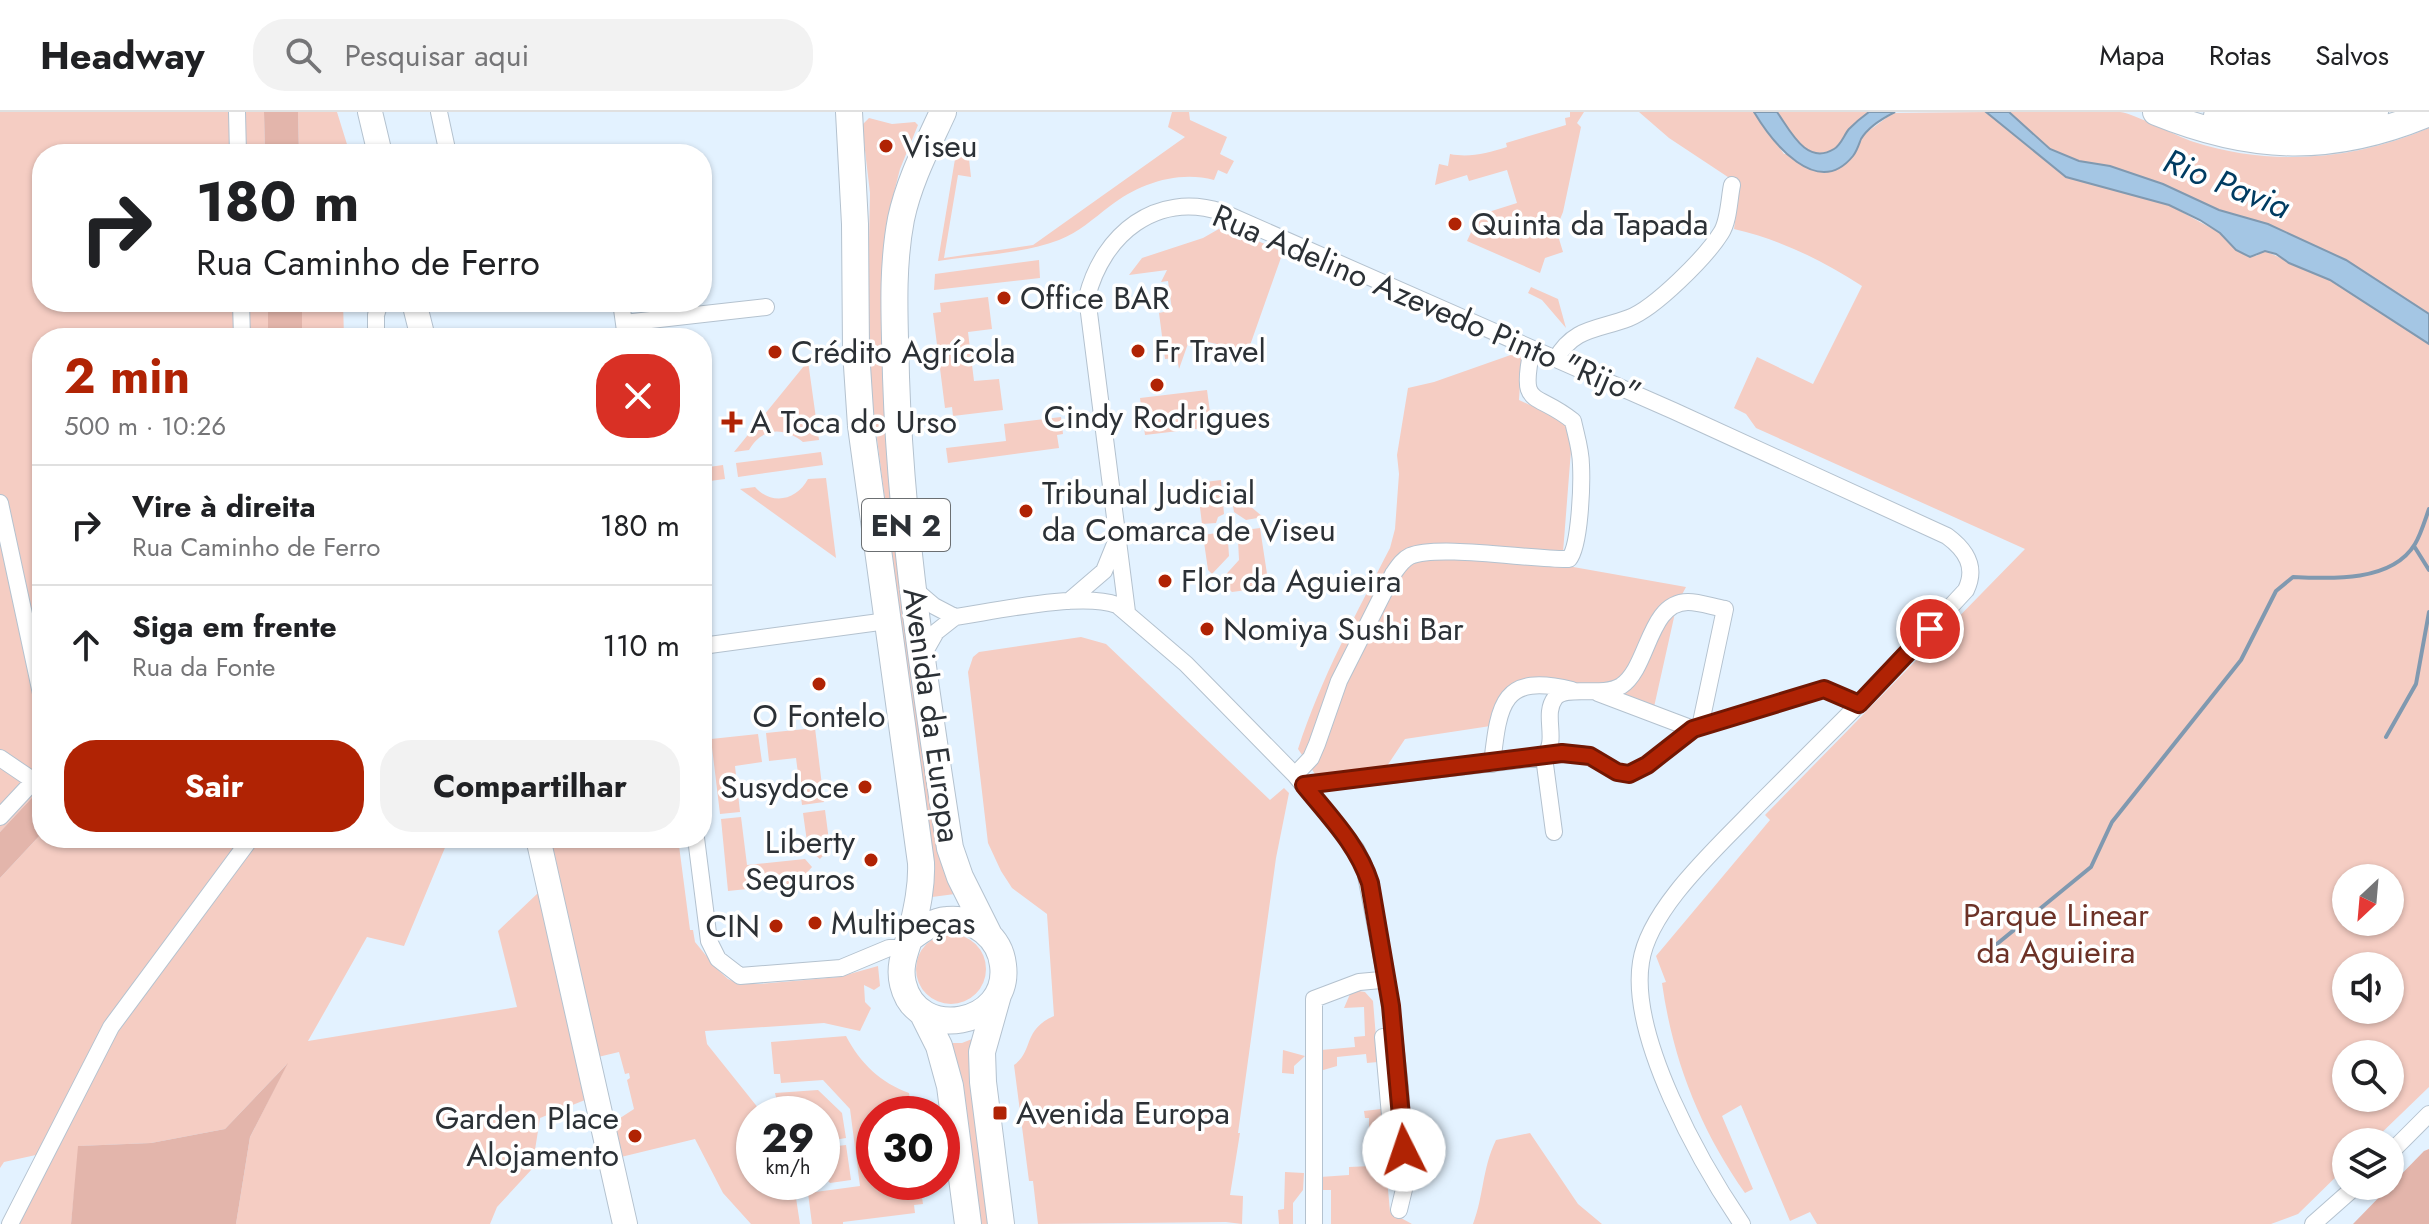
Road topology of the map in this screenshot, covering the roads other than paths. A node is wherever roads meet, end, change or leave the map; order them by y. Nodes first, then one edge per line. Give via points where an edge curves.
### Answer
1 (237, 112) edge
2 (370, 112) edge
3 (454, 112) edge
4 (830, 112) edge
5 (849, 112) edge
6 (943, 112) edge
7 (2156, 112) edge
8 (2206, 112) edge
9 (2375, 112) edge
10 (2429, 113) edge
11 (440, 119) edge
12 (238, 144) edge
13 (378, 144) edge
14 (446, 144) edge
15 (1732, 185) dead end
16 (854, 211) junction
17 (766, 307) dead end
18 (637, 328) edge
19 (1532, 349) junction
20 (1556, 359) junction
21 (0, 503) edge
22 (1117, 538) junction
23 (1104, 571) junction
24 (913, 588) junction
25 (1106, 601) junction
26 (1067, 602) junction
27 (1127, 612) junction
28 (955, 617) junction
29 (887, 621) junction
30 (712, 645) edge
31 (32, 652) edge
32 (923, 655) junction
33 (1578, 691) junction
34 (1598, 693) junction
35 (1859, 704) junction
36 (1696, 728) junction
37 (1544, 757) junction
38 (0, 758) edge
39 (1492, 764) junction
40 (32, 774) edge
41 (1300, 780) junction
42 (32, 783) edge
43 (0, 817) edge
44 (1554, 832) dead end
45 (244, 848) edge
46 (540, 848) edge
47 (697, 848) edge
48 (989, 935) junction
49 (908, 943) junction
50 (1380, 947) junction
51 (1381, 980) junction
52 (998, 995) junction
53 (922, 1012) junction
54 (2429, 1114) edge
55 (2404, 1139) edge
56 (2340, 1200) edge
57 (1401, 1217) edge
58 (10, 1224) edge
59 (625, 1224) edge
60 (968, 1224) edge
61 (1001, 1224) edge
62 (1314, 1224) edge
63 (1742, 1224) edge
64 (2313, 1224) edge

1 - 12 street
2 - 13 main road
3 - 11 street
4 - 16 main road
5 - 16 main road, Avenida da Europa / EN 2
6 - 24 main road, Avenida da Europa / EN 2 via 908,195 896,261 898,430
7 - 10 main road via 2233,138 2292,143 2359,136
8 - 9 main road via 2245,122 2292,124
11 - 14 street
15 - 20 street via 1723,232 1678,282 1633,317 1579,333
16 - 29 main road, Avenida da Europa / EN 2 via 858,389
17 - 18 street
19 - 20 street, Rua Adelino Azevedo Pinto "Rijo"
19 - 22 street, Rua Adelino Azevedo Pinto "Rijo" via 1222,212 1184,206 1152,214 1108,249 1087,297
19 - 41 street via 1527,392 1573,421 1581,463 1573,556 1450,552 1413,555 1401,562 1339,681
20 - 35 street, Rua Adelino Azevedo Pinto "Rijo" via 1961,546 1971,571 1966,590
21 - 31 street
22 - 23 street
22 - 27 street, Rua Adelino Azevedo Pinto "Rijo"
23 - 25 street
23 - 26 street
24 - 28 street
24 - 32 main road, Avenida da Europa / EN 2
25 - 26 street
25 - 27 street
26 - 28 street
27 - 41 street
28 - 32 street via 936,632
29 - 30 street
29 - 49 main road, Avenida da Europa / EN 2 via 921,863
32 - 48 main road, Avenida da Europa / EN 2 via 950,848
33 - 34 street
33 - 37 street via 1564,692 1553,701 1551,748
33 - 39 street via 1530,684 1510,695 1498,718
34 - 36 street
34 - 36 street via 1632,677 1650,634 1677,604 1725,609
35 - 36 street via 1824,689
35 - 63 street via 1667,905 1640,964 1650,1040 1666,1086 1707,1170
36 - 37 street via 1629,774 1581,754
37 - 39 street
37 - 44 street
38 - 40 street
39 - 41 street
41 - 50 street via 1364,865
42 - 43 street
45 - 58 street via 111,1027
46 - 59 main road
47 - 49 street via 709,941 718,959 740,976 841,968
48 - 49 main road via 962,920 946,920 931,924
48 - 52 main road, EN 2 via 1004,970
49 - 53 main road, EN 2 via 902,981
50 - 51 street
50 - 57 street via 1404,1150
51 - 57 street
51 - 62 street via 1359,982 1314,999
52 - 53 main road via 987,1009 964,1020 937,1020
52 - 61 main road, EN 2 via 982,1052
53 - 60 main road, EN 2 via 950,1086
54 - 55 street
56 - 64 street

